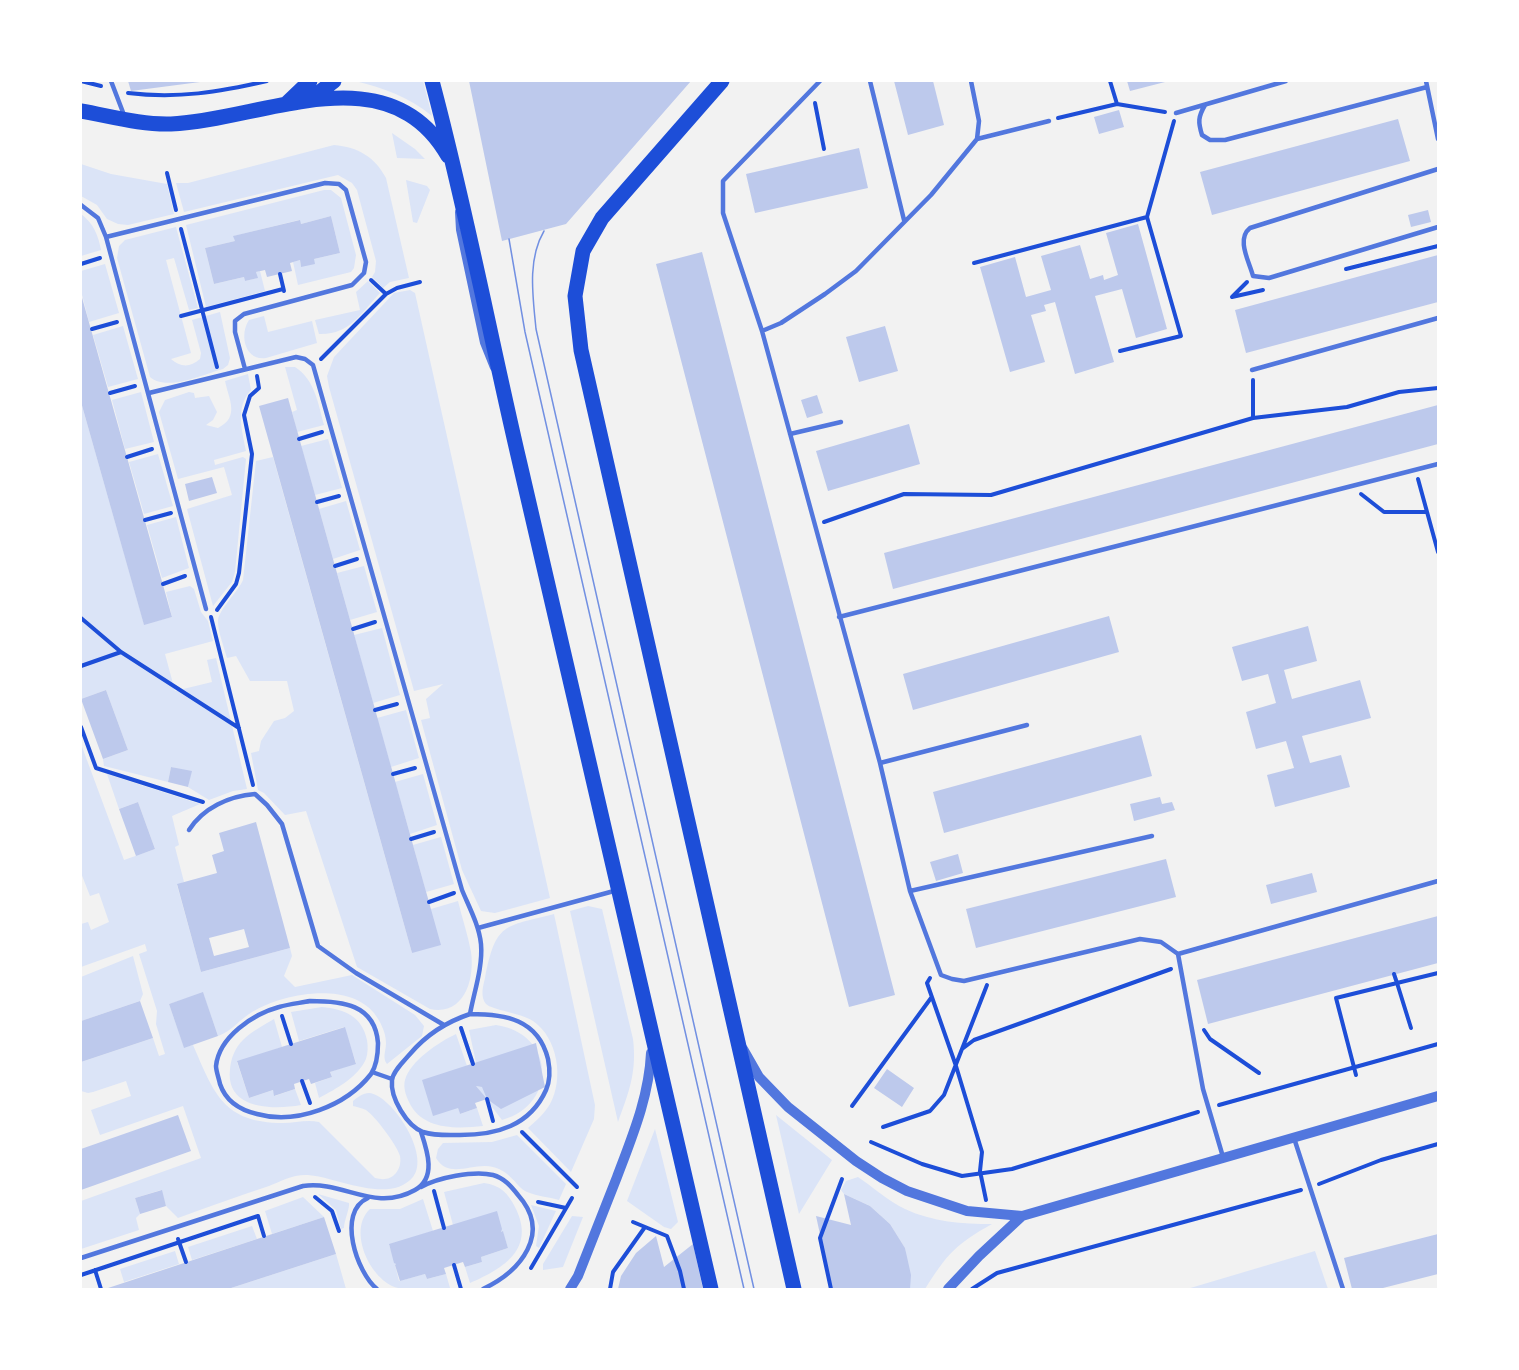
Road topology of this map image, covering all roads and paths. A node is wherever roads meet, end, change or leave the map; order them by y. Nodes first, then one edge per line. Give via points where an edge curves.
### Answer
1 (81, 81) edge
2 (111, 81) edge
3 (267, 81) edge
4 (310, 81) edge
5 (334, 81) edge
6 (432, 81) edge
7 (722, 81) edge
8 (820, 81) edge
9 (870, 81) edge
10 (972, 81) edge
11 (1110, 81) edge
12 (1286, 81) edge
13 (1426, 81) edge
14 (1427, 87) junction
15 (114, 90) junction
16 (812, 90) junction
17 (309, 99) junction
18 (287, 103) junction
19 (1117, 104) junction
20 (1205, 105) junction
21 (81, 110) edge
22 (1176, 113) joint
23 (120, 119) junction
24 (1049, 121) joint
25 (1170, 135) dead end
26 (977, 139) junction
27 (1438, 140) edge
28 (824, 149) dead end
29 (1438, 169) edge
30 (167, 173) dead end
31 (457, 174) junction
32 (81, 205) edge
33 (1147, 217) junction
34 (179, 220) junction
35 (904, 220) junction
36 (1438, 227) edge
37 (106, 237) junction
38 (111, 255) junction
39 (974, 263) dead end
40 (81, 264) edge
41 (364, 273) junction
42 (280, 274) dead end
43 (420, 282) dead end
44 (284, 289) junction
45 (386, 294) junction
46 (286, 302) junction
47 (202, 310) junction
48 (181, 316) dead end
49 (128, 318) junction
50 (1438, 318) edge
51 (92, 329) dead end
52 (762, 331) junction
53 (1120, 351) dead end
54 (313, 365) junction
55 (255, 367) junction
56 (245, 369) junction
57 (1252, 370) joint
58 (219, 376) junction
59 (146, 384) junction
60 (1438, 388) edge
61 (110, 393) dead end
62 (149, 393) junction
63 (1253, 418) junction
64 (841, 422) dead end
65 (332, 429) junction
66 (790, 434) junction
67 (299, 439) dead end
68 (163, 446) junction
69 (127, 457) dead end
70 (1438, 464) edge
71 (1416, 469) junction
72 (1352, 486) junction
73 (350, 492) junction
74 (317, 502) dead end
75 (180, 510) junction
76 (1427, 512) junction
77 (146, 520) dead end
78 (814, 525) junction
79 (1438, 552) edge
80 (368, 556) junction
81 (335, 566) dead end
82 (196, 573) junction
83 (163, 584) dead end
84 (206, 609) joint
85 (839, 617) junction
86 (81, 618) edge
87 (212, 618) junction
88 (386, 619) junction
89 (353, 629) dead end
90 (121, 652) junction
91 (81, 666) edge
92 (408, 700) junction
93 (375, 710) dead end
94 (1027, 725) dead end
95 (81, 727) edge
96 (239, 728) junction
97 (880, 763) junction
98 (426, 764) junction
99 (393, 774) dead end
100 (255, 794) junction
101 (215, 806) junction
102 (445, 829) junction
103 (189, 830) dead end
104 (1152, 836) dead end
105 (411, 839) dead end
106 (1438, 881) edge
107 (462, 890) junction
108 (617, 890) junction
109 (910, 891) junction
110 (429, 902) dead end
111 (478, 928) junction
112 (1178, 954) junction
113 (1180, 966) junction
114 (938, 968) junction
115 (1438, 973) edge
116 (991, 974) junction
117 (1394, 974) dead end
118 (1397, 983) junction
119 (1334, 990) dead end
120 (932, 998) junction
121 (1336, 998) junction
122 (280, 1006) junction
123 (470, 1014) junction
124 (457, 1018) junction
125 (1199, 1022) dead end
126 (444, 1025) junction
127 (1411, 1028) dead end
128 (735, 1035) junction
129 (651, 1041) junction
130 (291, 1044) dead end
131 (1438, 1044) edge
132 (962, 1049) junction
133 (473, 1064) dead end
134 (956, 1066) junction
135 (1354, 1067) junction
136 (372, 1072) junction
137 (1259, 1072) dead end
138 (1356, 1075) dead end
139 (392, 1079) junction
140 (302, 1081) dead end
141 (1438, 1096) edge
142 (487, 1099) dead end
143 (852, 1106) dead end
144 (1209, 1108) junction
145 (313, 1112) junction
146 (515, 1125) junction
147 (883, 1127) dead end
148 (421, 1132) junction
149 (497, 1132) junction
150 (1294, 1138) junction
151 (871, 1142) dead end
152 (1438, 1144) edge
153 (1223, 1158) junction
154 (981, 1173) junction
155 (842, 1179) dead end
156 (431, 1181) junction
157 (303, 1186) junction
158 (421, 1187) junction
159 (577, 1187) dead end
160 (1310, 1187) junction
161 (368, 1198) junction
162 (522, 1199) junction
163 (252, 1202) junction
164 (566, 1208) dead end
165 (988, 1213) junction
166 (258, 1216) junction
167 (1022, 1216) junction
168 (633, 1222) dead end
169 (174, 1227) junction
170 (645, 1227) junction
171 (444, 1228) dead end
172 (264, 1236) dead end
173 (342, 1241) dead end
174 (179, 1242) junction
175 (90, 1255) junction
176 (81, 1258) edge
177 (186, 1262) dead end
178 (454, 1265) dead end
179 (95, 1270) junction
180 (81, 1275) edge
181 (101, 1289) edge
182 (377, 1289) edge
183 (461, 1289) edge
184 (483, 1289) edge
185 (570, 1289) edge
186 (610, 1289) edge
187 (684, 1289) edge
188 (711, 1289) edge
189 (794, 1289) edge
190 (831, 1289) edge
191 (948, 1289) edge
192 (972, 1289) edge
193 (1342, 1289) edge

1 - 15 path
2 - 15 lane
3 - 15 path via 188,96
4 - 18 main road
5 - 17 main road
6 - 31 main road
7 - 128 main road via 602,218 583,250 575,296 582,350
8 - 16 lane
9 - 35 lane
10 - 26 lane via 979,121
11 - 19 path
12 - 20 lane
13 - 14 lane
14 - 20 lane via 1225,140 1210,140 1202,135 1198,123
14 - 27 lane
15 - 23 lane
16 - 28 path
16 - 52 lane via 723,181 723,213
17 - 18 main road
17 - 31 main road via 355,98 388,105 415,117 430,130
18 - 23 main road via 169,124
19 - 22 path
19 - 24 path
20 - 22 lane
21 - 23 main road
24 - 26 lane
25 - 33 path
26 - 35 lane via 931,195
29 - 36 lane via 1250,228 1243,239 1253,276 1269,278
30 - 34 path
31 - 108 main road
32 - 37 lane via 98,218
33 - 39 path
33 - 53 path via 1181,336
34 - 37 lane
34 - 41 lane via 325,183 339,184 350,201 366,262
34 - 47 path
35 - 52 lane via 856,271 781,323
37 - 38 lane
38 - 40 path
38 - 49 lane
41 - 45 path
41 - 46 lane via 352,285
42 - 44 path
43 - 45 path
44 - 46 path
44 - 47 path
45 - 54 path
46 - 56 lane via 244,314 235,321
47 - 48 path
47 - 58 path
49 - 51 path
49 - 59 lane
50 - 57 lane
52 - 66 lane
54 - 55 lane via 296,357
54 - 65 lane
55 - 56 lane
55 - 87 path via 259,388 250,396 244,415 252,454 239,573 236,585
56 - 58 lane
57 - 63 path
58 - 62 lane
59 - 61 path
59 - 62 lane
60 - 63 path via 1399,392 1347,407
62 - 68 lane
63 - 78 path via 991,495 904,494
64 - 66 lane
65 - 67 path
65 - 73 lane
66 - 78 lane
68 - 69 path
68 - 75 lane
70 - 71 lane
71 - 72 lane
71 - 76 path
72 - 76 path via 1384,512
72 - 85 lane
73 - 74 path
73 - 80 lane
75 - 77 path
75 - 82 lane
76 - 79 path
78 - 85 lane
80 - 81 path
80 - 88 lane
82 - 83 path
82 - 84 lane
84 - 87 path
85 - 97 lane
86 - 90 path
87 - 96 path
88 - 89 path
88 - 92 lane
90 - 91 path
90 - 96 path
92 - 93 path
92 - 98 lane
94 - 97 lane
95 - 101 path via 96,768
96 - 100 path
97 - 109 lane
98 - 99 path
98 - 102 lane
100 - 101 lane
100 - 126 lane via 282,824 318,946
101 - 103 lane via 197,818
102 - 105 path
102 - 107 lane
104 - 109 lane
106 - 112 lane
107 - 110 path
107 - 111 lane
108 - 111 lane
108 - 129 main road
109 - 114 lane
111 - 123 lane via 479,968
112 - 113 lane
112 - 116 lane via 1161,942 1140,939
113 - 132 path via 975,1040
113 - 144 lane
114 - 116 lane via 941,975 964,981
114 - 120 path via 927,983
115 - 118 path
116 - 132 path
117 - 118 path
118 - 121 path
118 - 127 path
119 - 121 path
120 - 134 path
120 - 143 path
121 - 135 path
122 - 130 path
122 - 136 lane via 310,1001 353,1005 369,1018 377,1033 378,1054
122 - 145 lane via 257,1016 223,1046 216,1067 221,1086 230,1101 242,1110 283,1117
123 - 124 lane
123 - 146 lane via 511,1018 537,1035 546,1050 549,1084 532,1113
124 - 126 lane
124 - 133 path
125 - 137 path via 1210,1039
126 - 139 lane via 414,1050
128 - 165 street via 759,1077 788,1107 856,1161 907,1191 967,1211
128 - 189 main road
129 - 185 street via 650,1074 632,1138
129 - 188 main road
131 - 135 path
132 - 134 path
134 - 147 path via 944,1095 930,1111
134 - 154 path via 982,1152
135 - 138 path
135 - 144 path
136 - 139 lane
136 - 145 lane via 344,1097
139 - 148 lane via 400,1110
140 - 145 path
141 - 150 street
142 - 149 path
144 - 153 lane
144 - 154 path via 1012,1169
146 - 149 lane
146 - 159 path
148 - 149 lane
148 - 158 lane via 429,1170
150 - 153 street
150 - 160 lane
151 - 154 path via 962,1176
152 - 160 path
153 - 167 street
154 - 165 path
155 - 190 path via 820,1238
156 - 158 lane
156 - 162 lane via 493,1175 507,1182
156 - 171 path
157 - 161 lane
157 - 163 lane
157 - 173 path via 332,1211
158 - 161 lane via 391,1199
160 - 192 path via 997,1273
160 - 193 lane
161 - 182 lane via 355,1210 351,1235 365,1277
162 - 164 path
162 - 184 lane via 534,1230 529,1249 511,1270
163 - 166 path
163 - 169 lane
165 - 167 street
166 - 172 path
166 - 174 path
167 - 191 street
168 - 170 path
169 - 174 path
169 - 175 lane
170 - 186 path via 613,1272
170 - 187 path via 667,1236
174 - 177 path
174 - 179 path
175 - 176 lane
175 - 179 path
178 - 183 path
179 - 180 path
179 - 181 path

